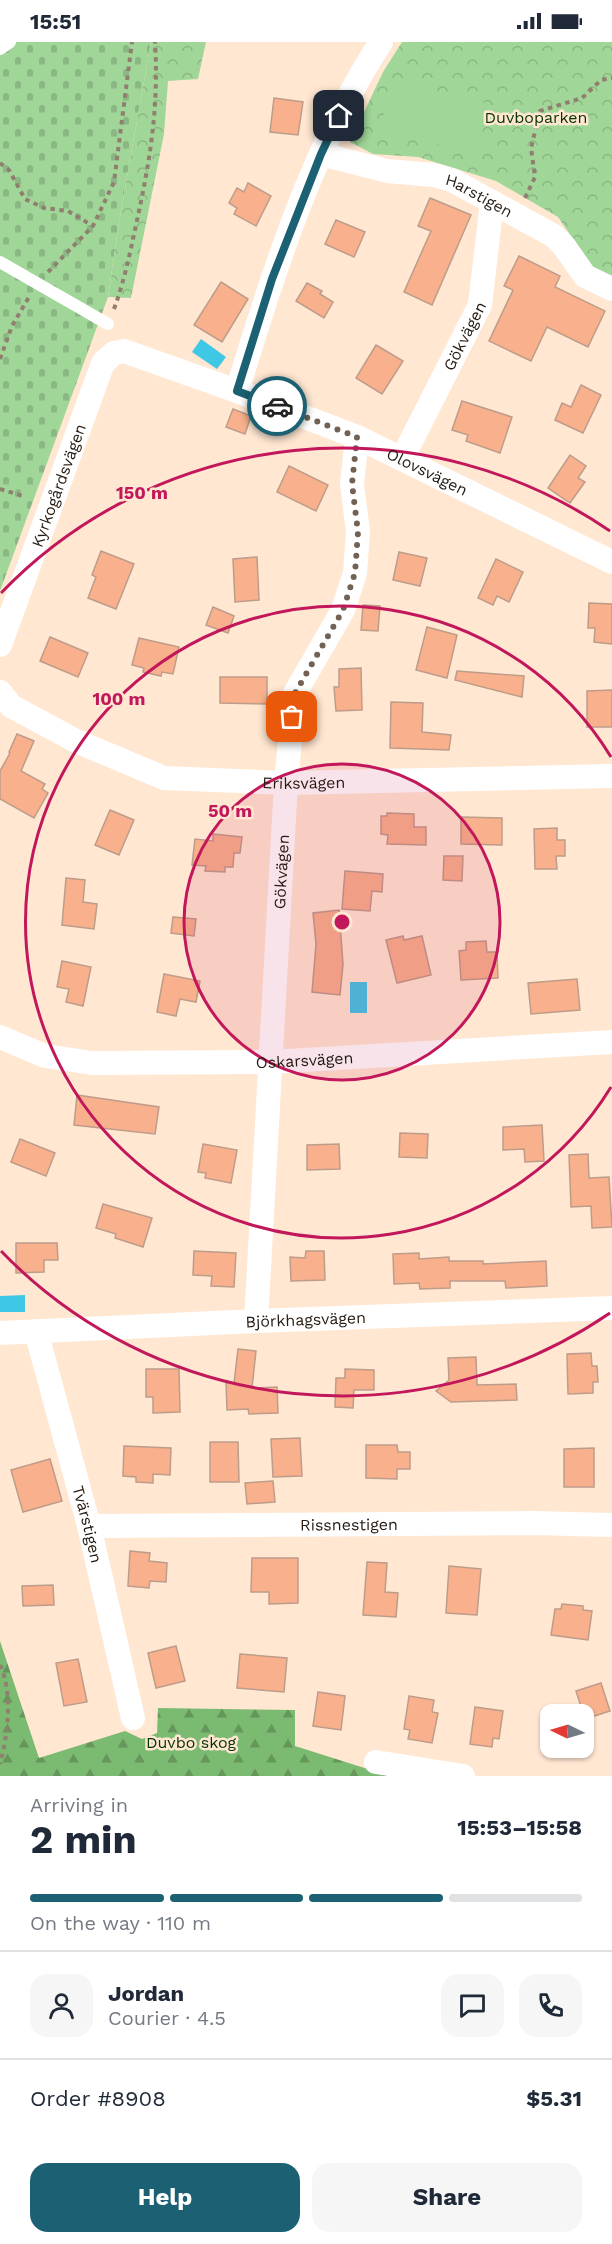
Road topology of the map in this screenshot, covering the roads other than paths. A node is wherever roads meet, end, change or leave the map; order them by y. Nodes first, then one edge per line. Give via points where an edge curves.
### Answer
1 (10, 42) edge
2 (381, 42) edge
3 (0, 49) edge
4 (321, 154) junction
5 (492, 202) junction
6 (0, 262) edge
7 (612, 289) edge
8 (108, 324) road end
9 (137, 356) joint
10 (237, 391) junction
11 (357, 437) junction
12 (402, 459) junction
13 (612, 562) edge
14 (0, 645) edge
15 (6, 699) edge
16 (612, 776) edge
17 (286, 783) junction
18 (0, 1037) edge
19 (612, 1042) edge
20 (270, 1062) junction
21 (612, 1308) edge
22 (256, 1321) junction
23 (36, 1331) junction
24 (0, 1333) edge
25 (89, 1526) junction
26 (611, 1527) edge
27 (133, 1718) dead end
28 (376, 1761) dead end
29 (463, 1776) edge

1 - 3 lane
2 - 4 street via 358,78
4 - 5 street, Harstigen via 387,171 452,180
4 - 10 street via 272,279
5 - 7 street, Harstigen via 554,236 585,276
5 - 12 street, Gökvägen via 480,305
6 - 8 lane
9 - 10 street, Olovsvägen
9 - 14 street, Kyrkogårdsvägen via 124,351 114,353 103,363
10 - 11 street, Olovsvägen
11 - 12 street, Olovsvägen
11 - 17 street, Gökvägen via 352,484 358,532 355,573 343,610 294,695
12 - 13 street, Olovsvägen
15 - 17 street, Eriksvägen via 76,741 164,778
16 - 17 street, Eriksvägen
17 - 20 street, Gökvägen
18 - 20 street, Oskarsvägen via 45,1056 92,1063
19 - 20 street, Oskarsvägen
20 - 22 street, Gökvägen
21 - 22 street, Björkhagsvägen
22 - 23 street, Björkhagsvägen
23 - 24 street, Björkhagsvägen
23 - 25 street, Tvärstigen
25 - 26 street, Rissnestigen via 535,1523
25 - 27 street, Tvärstigen
28 - 29 street

